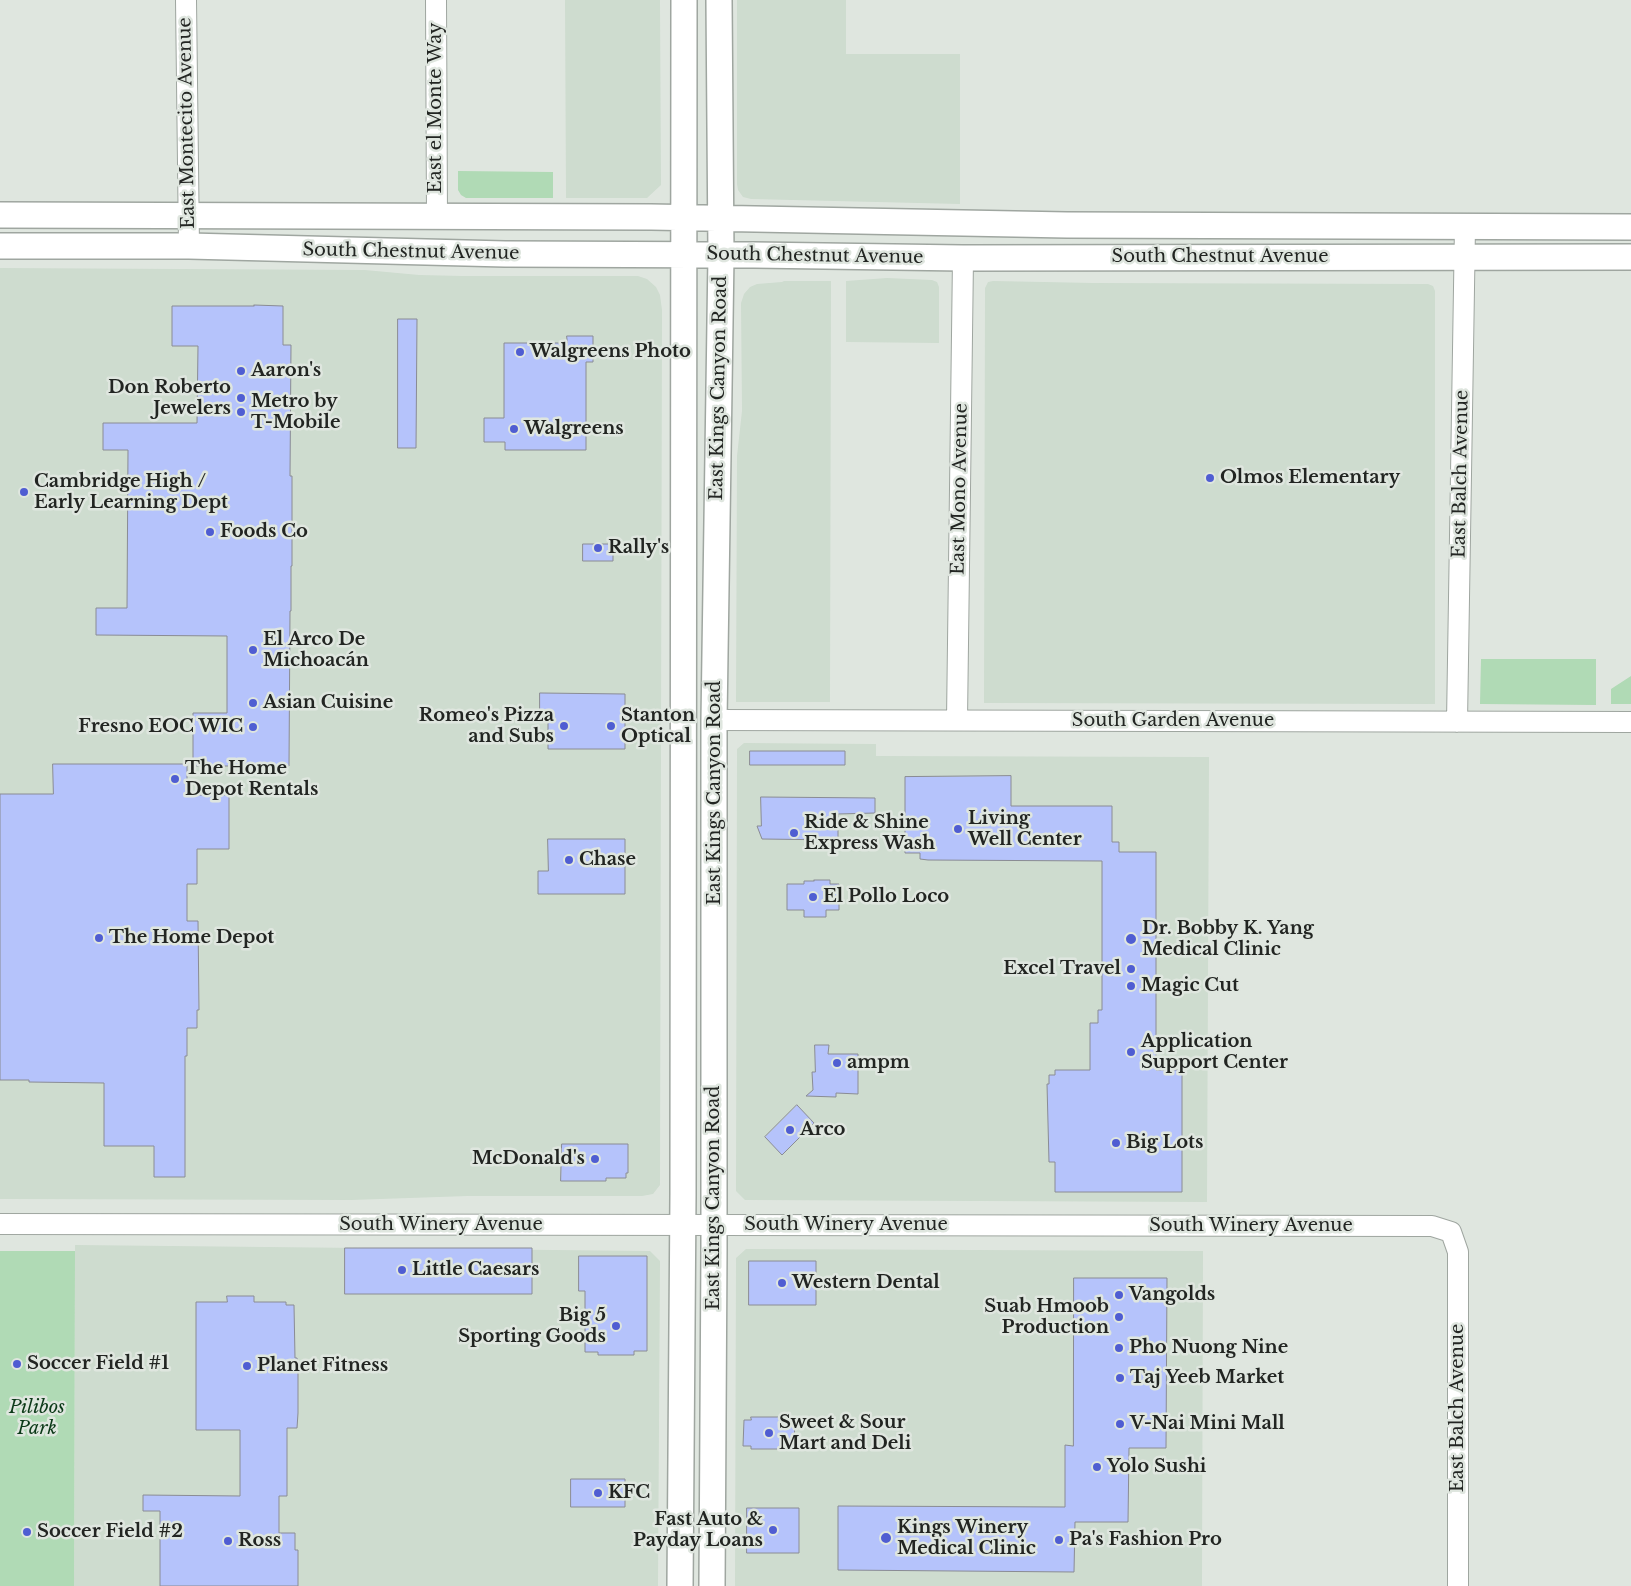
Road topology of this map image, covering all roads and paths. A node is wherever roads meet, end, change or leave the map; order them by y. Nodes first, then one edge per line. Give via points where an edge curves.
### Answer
1 (186, 0) edge
2 (436, 0) edge
3 (684, 0) edge
4 (719, 0) edge
5 (0, 215) edge
6 (189, 216) junction
7 (437, 217) junction
8 (684, 218) junction
9 (720, 218) junction
10 (1211, 225) junction
11 (1465, 226) junction
12 (1631, 227) edge
13 (0, 246) edge
14 (189, 246) junction
15 (302, 249) junction
16 (684, 254) junction
17 (720, 255) junction
18 (1464, 257) junction
19 (1631, 257) edge
20 (963, 258) junction
21 (1212, 258) junction
22 (714, 720) junction
23 (958, 720) junction
24 (1457, 722) junction
25 (1631, 722) edge
26 (0, 1224) edge
27 (683, 1225) junction
28 (714, 1226) junction
29 (1451, 1232) joint
30 (680, 1586) edge
31 (712, 1586) edge
32 (1458, 1586) edge

1 - 6 street, East Montecito Avenue
2 - 7 street, East el Monte Way
3 - 8 main road, East Kings Canyon Road
4 - 9 main road, East Kings Canyon Road
5 - 6 main road, South Chestnut Avenue
6 - 7 main road, South Chestnut Avenue
6 - 14 street, East Montecito Avenue
7 - 8 main road, South Chestnut Avenue
7 - 15 main road via 412,231 323,233 309,239
8 - 9 main road, South Chestnut Avenue
8 - 16 main road, East Kings Canyon Road
9 - 10 main road, South Chestnut Avenue
9 - 17 main road, East Kings Canyon Road
10 - 11 main road, South Chestnut Avenue
10 - 21 main road
11 - 12 main road, South Chestnut Avenue
11 - 18 street, East Balch Avenue
13 - 14 main road, South Chestnut Avenue
14 - 15 main road, South Chestnut Avenue
15 - 16 main road, South Chestnut Avenue
16 - 17 main road, South Chestnut Avenue
16 - 27 main road, East Kings Canyon Road
17 - 20 main road, South Chestnut Avenue
17 - 22 main road, East Kings Canyon Road
18 - 19 main road, South Chestnut Avenue
18 - 21 main road, South Chestnut Avenue
18 - 24 street, East Balch Avenue
20 - 21 main road, South Chestnut Avenue
20 - 23 street, East Mono Avenue
22 - 23 street, South Garden Avenue
22 - 28 main road, East Kings Canyon Road
23 - 24 street, South Garden Avenue
24 - 25 street, South Garden Avenue
26 - 27 street, South Winery Avenue
27 - 28 street, South Winery Avenue
27 - 30 main road, East Kings Canyon Road
28 - 29 street, South Winery Avenue via 1432,1226
28 - 31 main road, East Kings Canyon Road
29 - 32 street, East Balch Avenue via 1458,1252

